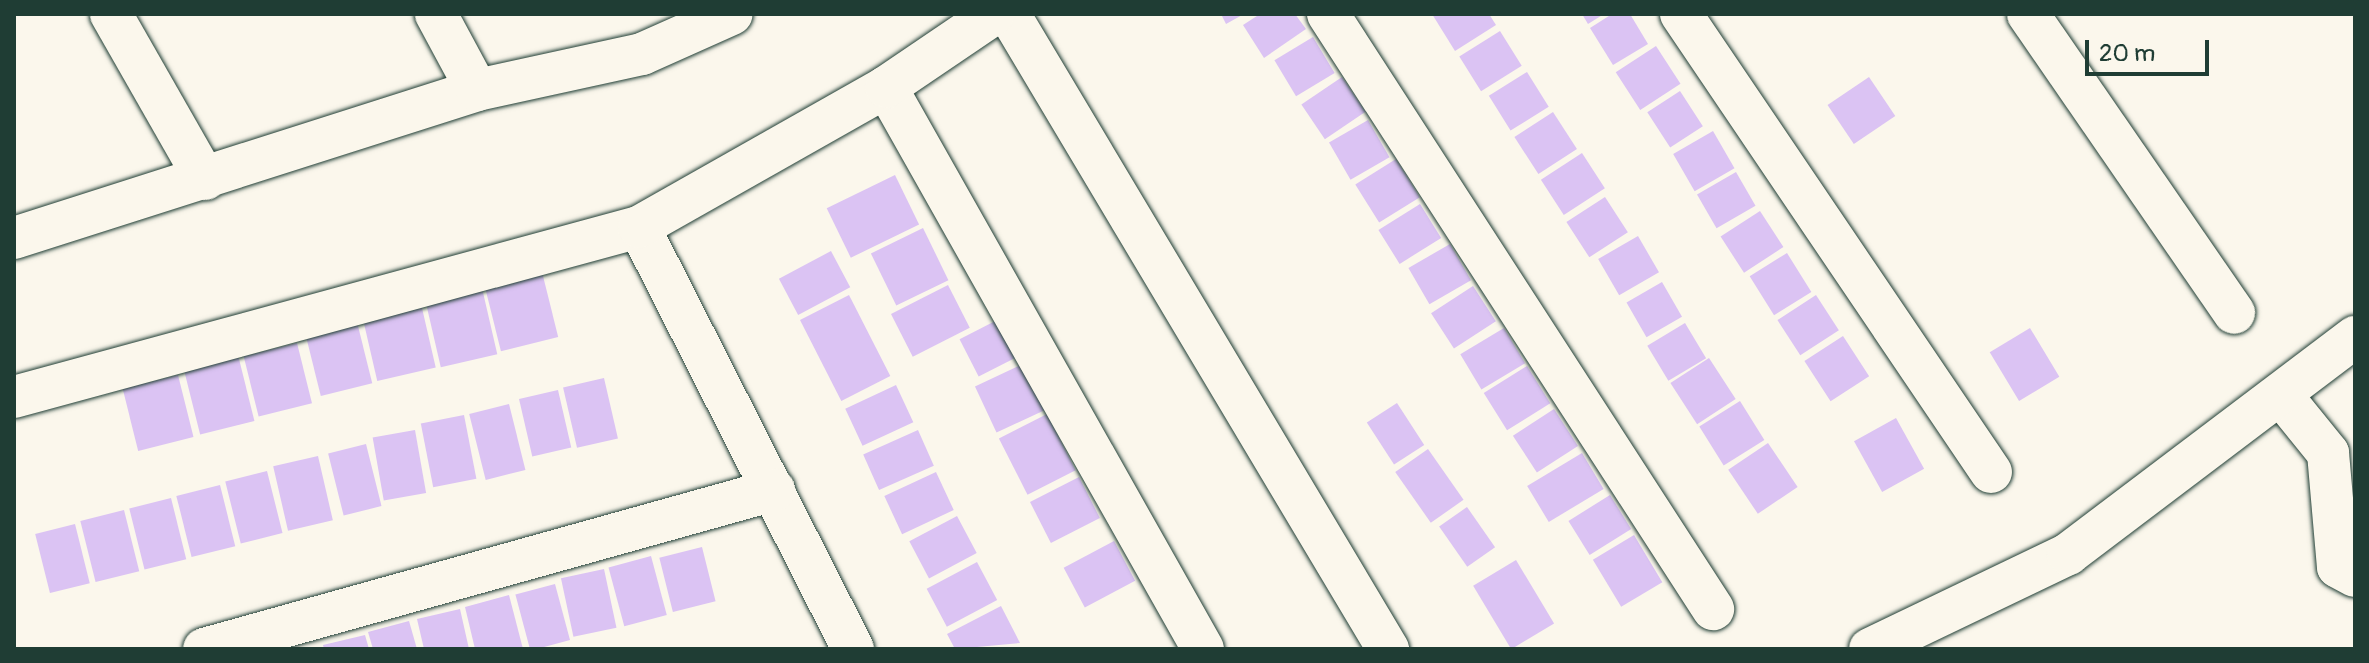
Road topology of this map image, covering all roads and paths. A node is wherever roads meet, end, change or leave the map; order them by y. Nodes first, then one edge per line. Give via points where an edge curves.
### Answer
1 (111, 14) edge
2 (436, 14) edge
3 (732, 14) edge
4 (994, 14) edge
5 (1009, 14) edge
6 (1328, 14) edge
7 (1681, 14) edge
8 (2028, 14) edge
9 (886, 87) junction
10 (477, 90) junction
11 (205, 179) junction
12 (639, 227) junction
13 (14, 238) edge
14 (2234, 313) dead end
15 (2355, 337) edge
16 (2281, 395) junction
17 (14, 397) edge
18 (1991, 472) dead end
19 (774, 490) junction
20 (2355, 576) edge
21 (1713, 609) dead end
22 (204, 649) edge
23 (853, 649) edge
24 (1203, 649) edge
25 (1388, 649) edge
26 (1870, 649) edge

1 - 11 street
2 - 10 street
3 - 10 street via 642,54
4 - 9 street
5 - 25 street
6 - 21 street
7 - 18 street
8 - 14 street
9 - 12 street
9 - 24 street
10 - 11 street
11 - 13 street
12 - 17 street
12 - 19 street
15 - 16 street
16 - 20 street via 2328,453 2338,567
16 - 26 street via 2068,554
19 - 22 street
19 - 23 street

